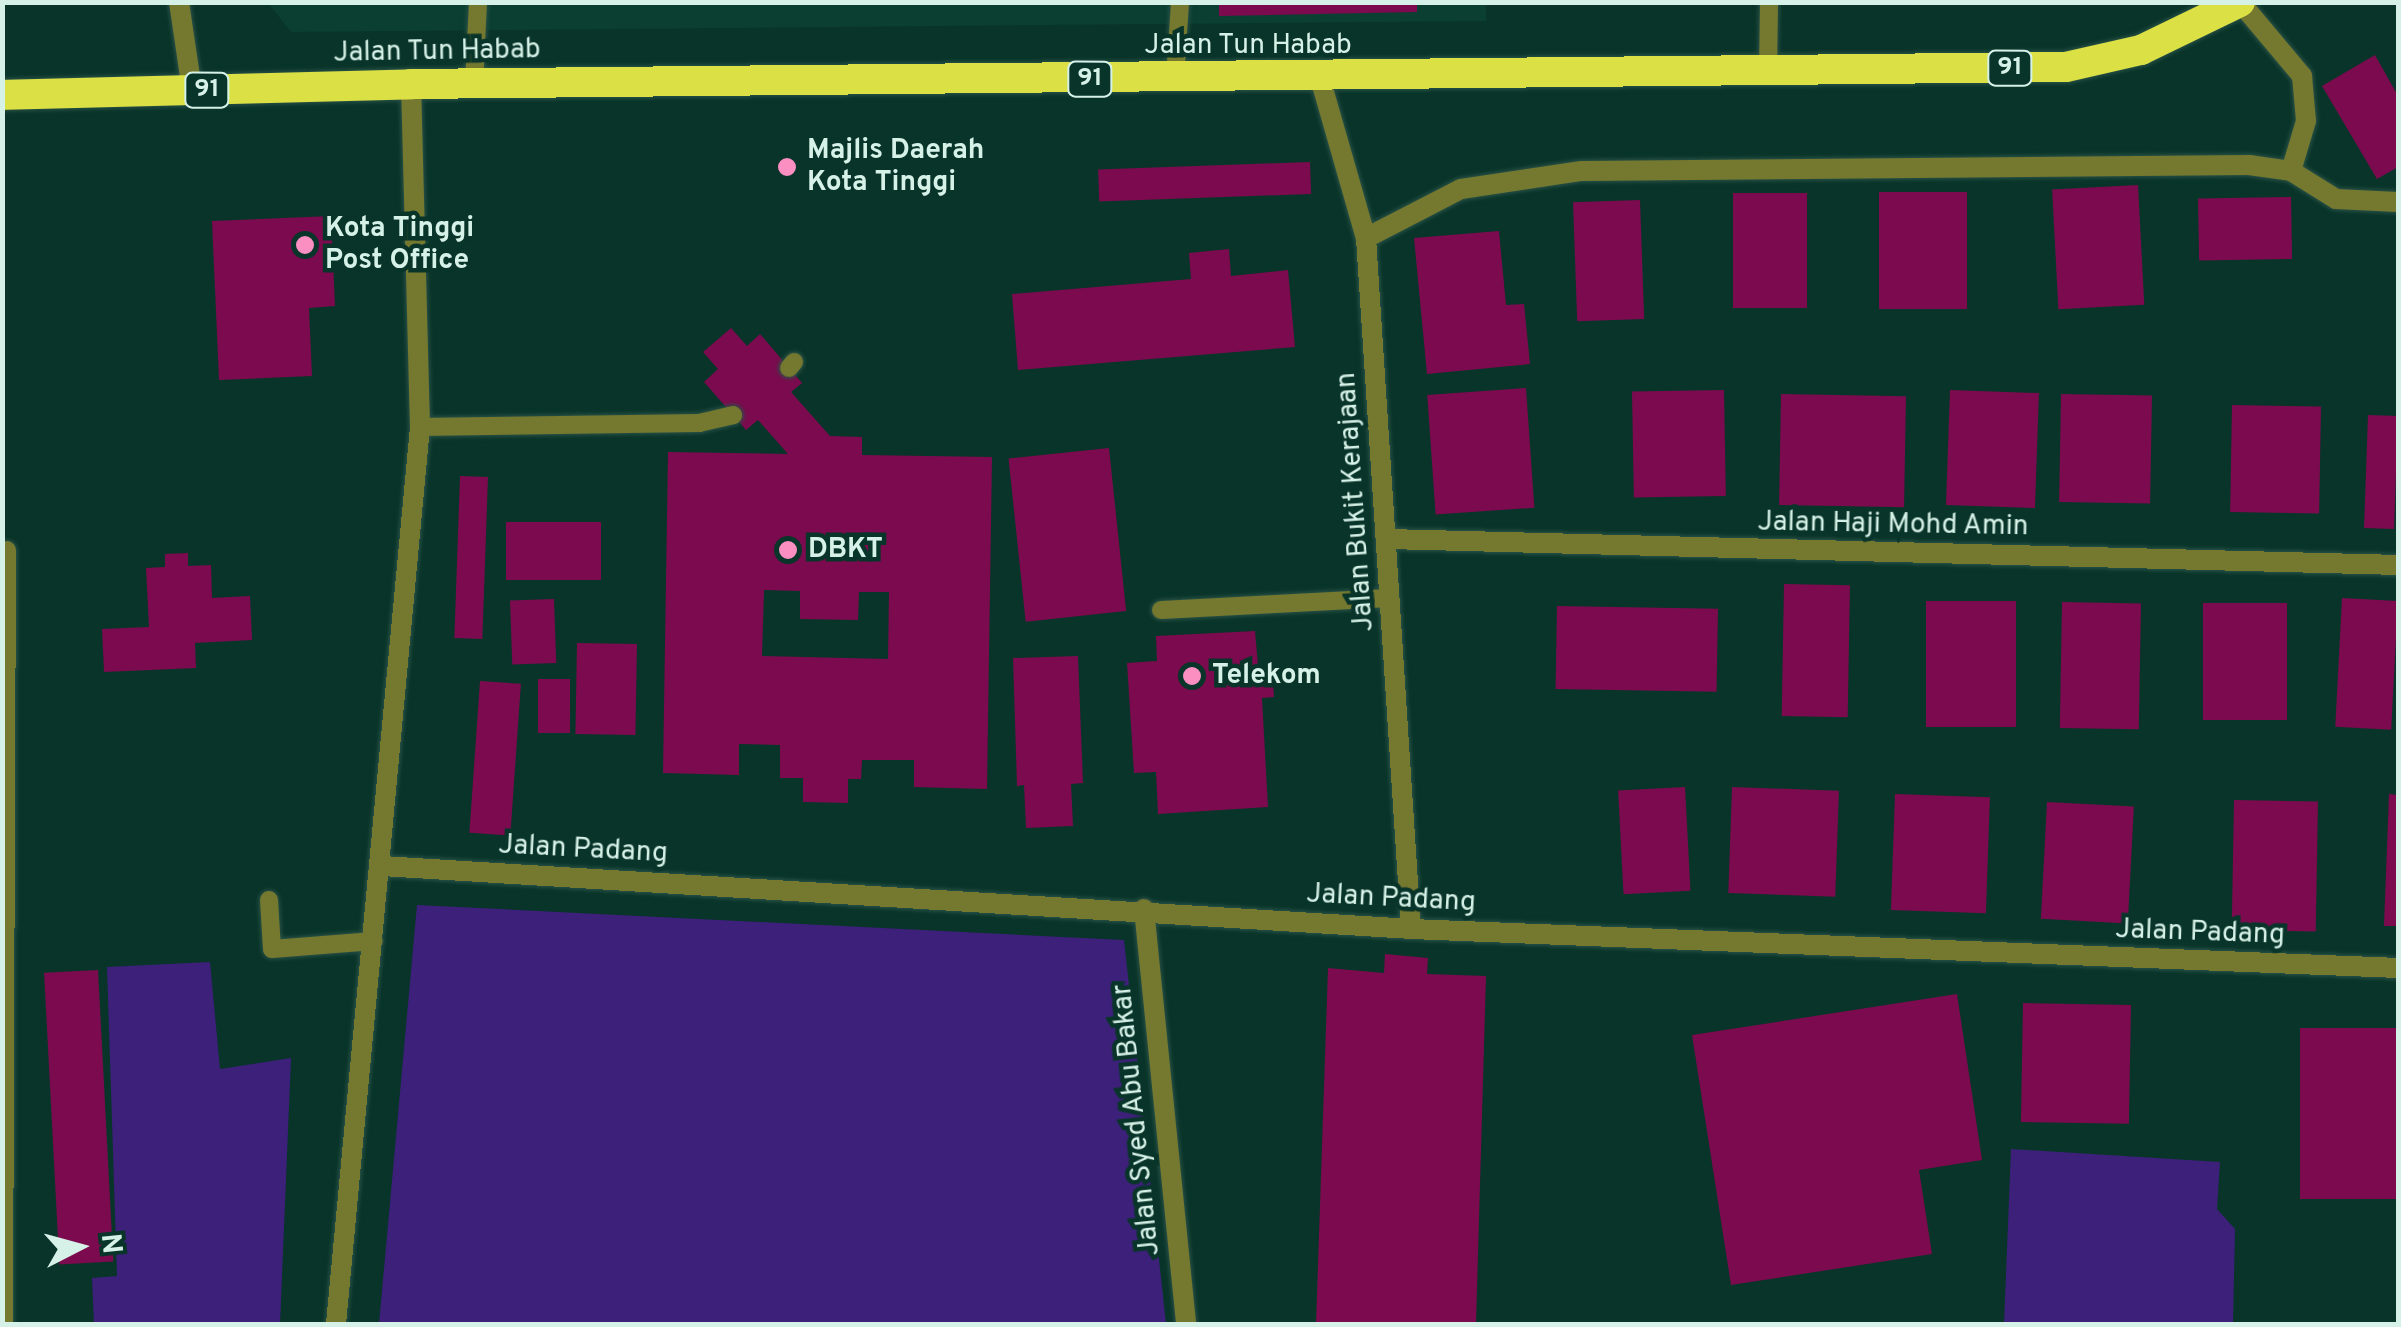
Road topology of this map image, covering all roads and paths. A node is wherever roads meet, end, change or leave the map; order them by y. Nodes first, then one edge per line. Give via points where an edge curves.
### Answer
1 (179, 2) edge
2 (478, 2) edge
3 (1180, 2) edge
4 (1769, 2) edge
5 (2240, 2) edge
6 (1768, 75) junction
7 (1175, 78) junction
8 (1320, 78) junction
9 (411, 84) junction
10 (474, 84) junction
11 (192, 90) junction
12 (2, 95) edge
13 (2292, 171) junction
14 (2398, 202) edge
15 (1366, 238) junction
16 (733, 415) dead end
17 (420, 426) junction
18 (1386, 540) junction
19 (7, 550) dead end
20 (2398, 565) edge
21 (1390, 598) junction
22 (1161, 610) dead end
23 (382, 866) junction
24 (269, 900) dead end
25 (1144, 909) junction
26 (1411, 929) junction
27 (374, 941) junction
28 (2398, 968) edge
29 (4, 1324) edge
30 (336, 1324) edge
31 (1186, 1324) edge

1 - 11 street
2 - 10 lane
3 - 7 lane
4 - 6 lane
5 - 6 highway, Jalan Tun Habab / 91 via 2140,50 2066,66
5 - 13 street via 2302,76 2306,121
6 - 8 highway, Jalan Tun Habab / 91
7 - 8 highway, Jalan Tun Habab / 91
7 - 10 highway, Jalan Tun Habab / 91
8 - 15 street, Jalan Bukit Kerajaan
9 - 10 highway, Jalan Tun Habab / 91
9 - 11 highway, Jalan Tun Habab / 91
9 - 17 street
11 - 12 highway, Jalan Tun Habab / 91
13 - 14 street via 2336,199
13 - 15 street via 2250,165 1582,171 1460,190
15 - 18 street, Jalan Bukit Kerajaan
16 - 17 lane via 698,423
17 - 23 street
18 - 20 street, Jalan Haji Mohd Amin
18 - 21 street, Jalan Bukit Kerajaan
19 - 29 lane
21 - 22 lane
21 - 26 street, Jalan Bukit Kerajaan
23 - 25 street, Jalan Padang
23 - 27 street
24 - 27 lane via 272,948
25 - 26 street, Jalan Padang
25 - 31 street, Jalan Syed Abu Bakar
26 - 28 street, Jalan Padang
27 - 30 street

